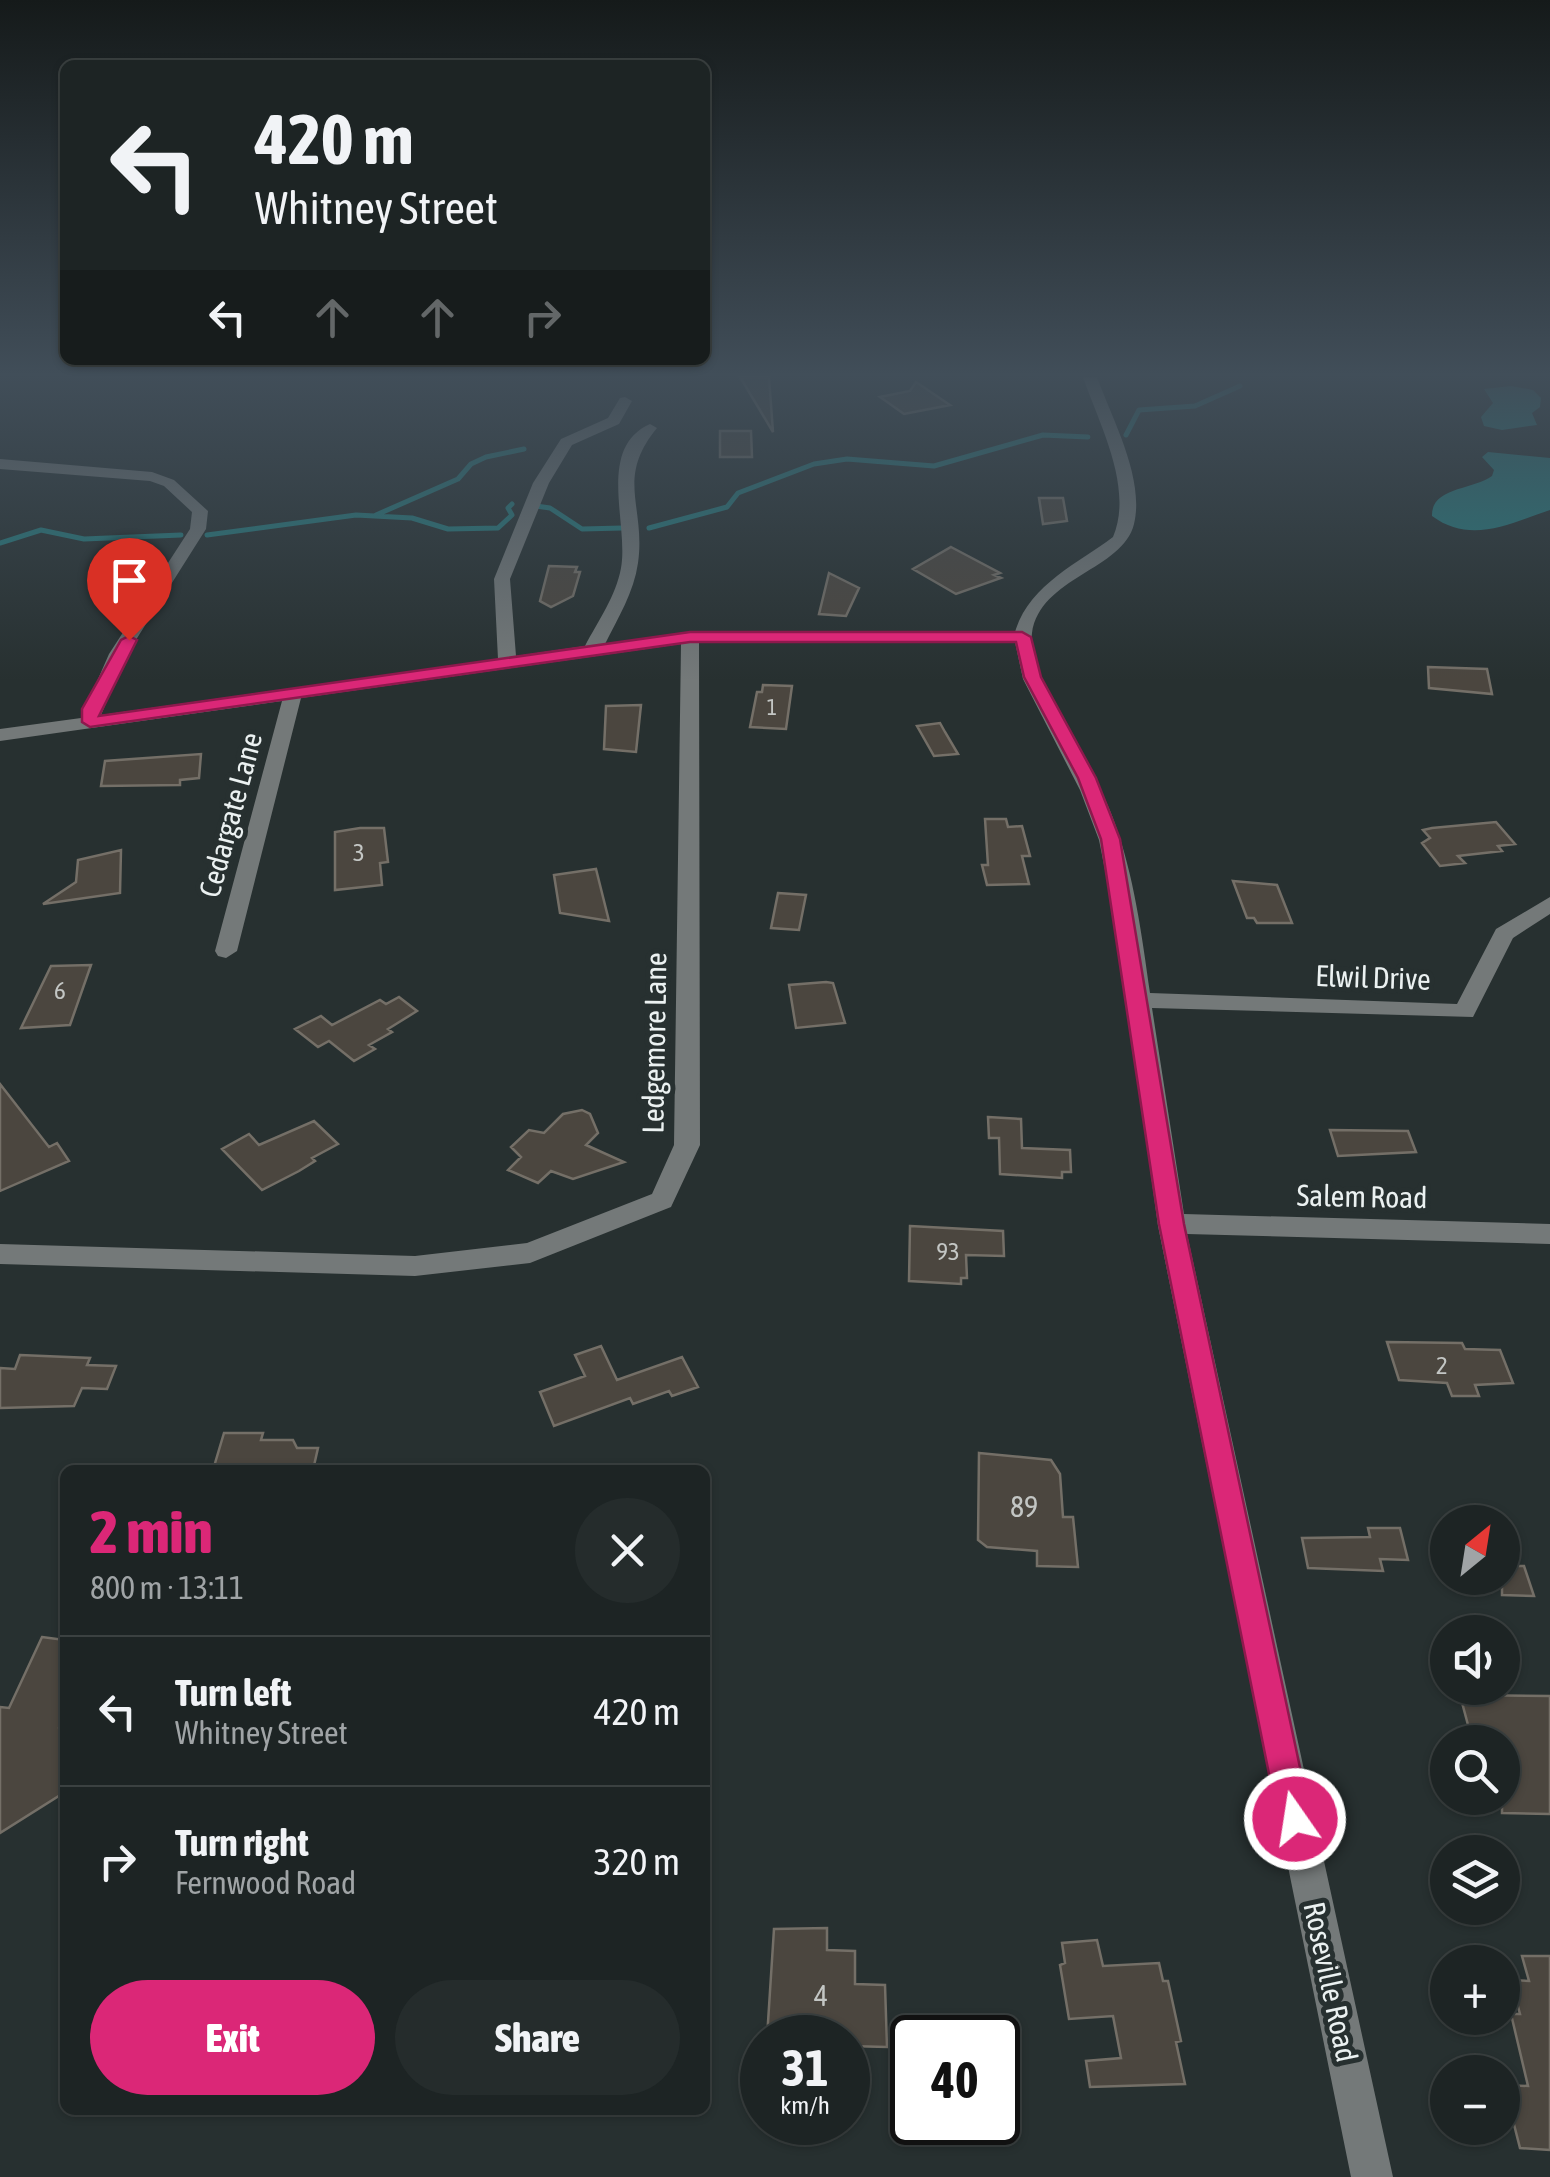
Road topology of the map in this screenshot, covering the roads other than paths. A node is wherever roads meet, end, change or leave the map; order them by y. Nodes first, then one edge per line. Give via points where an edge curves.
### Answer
1 (157, 479) edge
2 (542, 479) edge
3 (626, 479) edge
4 (1122, 479) edge
5 (690, 637) junction
6 (1022, 637) junction
7 (593, 649) junction
8 (507, 662) junction
9 (293, 694) junction
10 (90, 722) junction
11 (0, 735) edge
12 (1550, 904) edge
13 (226, 951) dead end
14 (1138, 1000) junction
15 (1172, 1224) junction
16 (1550, 1234) edge
17 (3, 1260) edge
18 (1372, 2177) edge

1 - 10 street via 200,511 198,529 90,709
2 - 8 street via 502,579
3 - 7 street via 632,558
4 - 6 street via 1129,525 1108,550 1036,606
5 - 6 street
5 - 7 street
5 - 17 street, Ledgemore Lane via 688,1145 662,1200 530,1253 415,1266
6 - 14 street, Roseville Road via 1033,677 1102,812
7 - 8 street
8 - 9 street
9 - 10 street
9 - 13 street, Cedargate Lane
10 - 11 street
12 - 14 street, Elwil Drive via 1504,934 1465,1012
14 - 15 street, Roseville Road
15 - 16 street, Salem Road
15 - 18 street, Roseville Road

